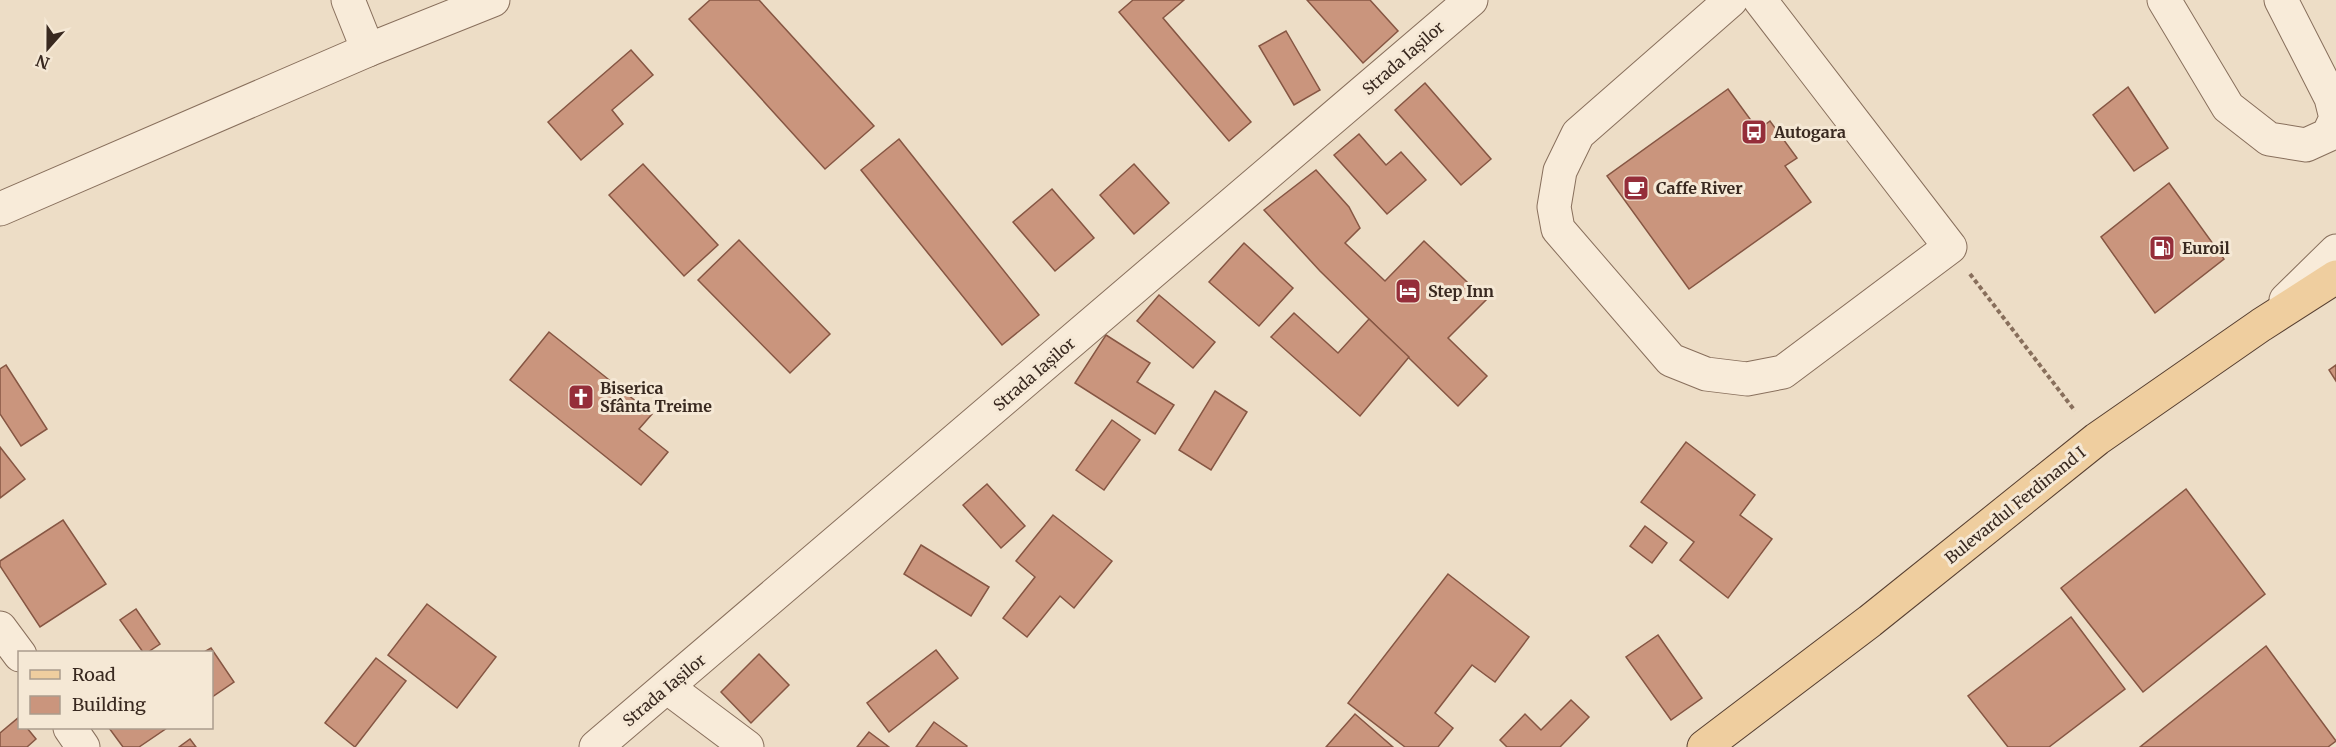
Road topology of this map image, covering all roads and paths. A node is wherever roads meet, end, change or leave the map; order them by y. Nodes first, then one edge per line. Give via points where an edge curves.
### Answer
1 (348, 0) edge
2 (493, 0) edge
3 (1471, 0) edge
4 (1731, 0) edge
5 (1760, 0) edge
6 (2164, 0) edge
7 (2281, 0) edge
8 (368, 50) junction
9 (0, 209) edge
10 (1950, 247) junction
11 (2336, 251) edge
12 (2336, 277) edge
13 (2336, 297) edge
14 (2261, 325) junction
15 (2097, 439) junction
16 (0, 628) edge
17 (18, 653) edge
18 (667, 687) junction
19 (71, 729) edge
20 (84, 747) edge
21 (596, 747) edge
22 (747, 747) edge
23 (1704, 747) edge

1 - 8 street
2 - 8 street
3 - 18 street, Strada Iașilor
4 - 10 street via 1578,134 1560,171 1554,207 1558,229 1671,360 1706,374 1747,379 1783,372
5 - 10 street
6 - 7 street via 2228,107 2269,139 2306,145 2328,135 2336,118 2331,98
8 - 9 street
10 - 15 path
11 - 14 street
12 - 14 main road, Bulevardul Ferdinand I
13 - 14 main road
14 - 15 main road, Bulevardul Ferdinand I
15 - 23 main road, Bulevardul Ferdinand I via 1870,621
16 - 17 street
18 - 21 street, Strada Iașilor
18 - 22 street
19 - 20 street

